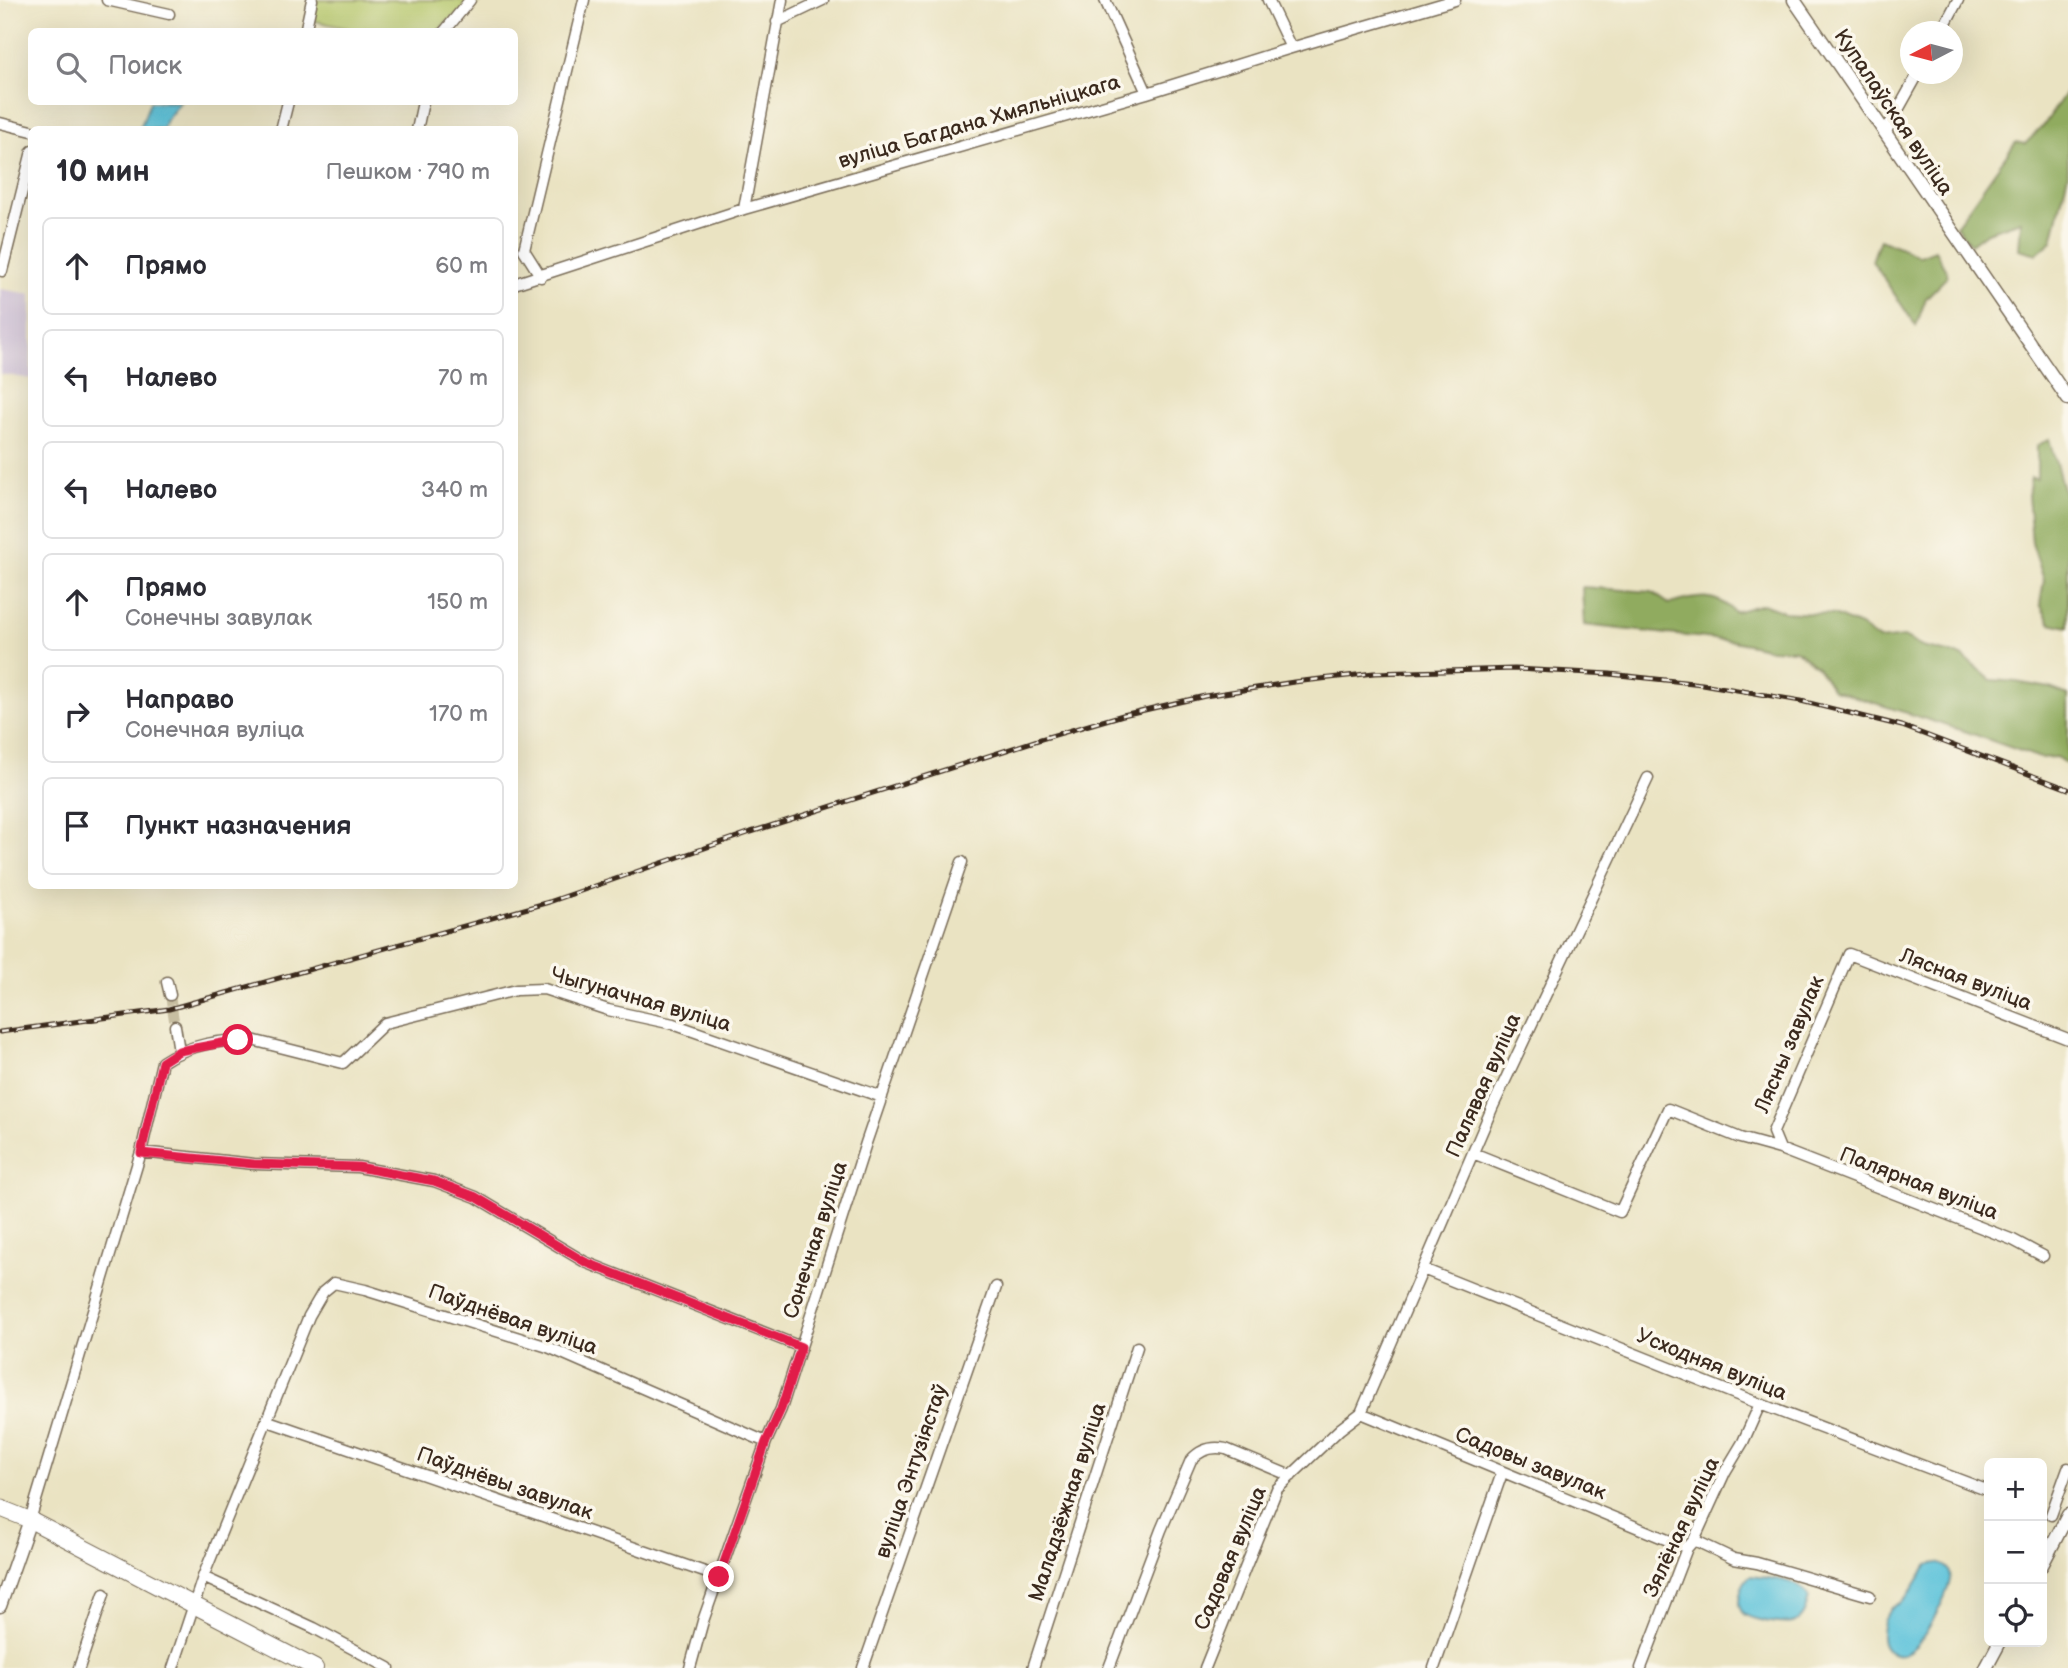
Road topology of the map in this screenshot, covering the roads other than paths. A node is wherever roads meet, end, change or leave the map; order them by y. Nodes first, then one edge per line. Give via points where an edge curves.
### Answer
1 (107, 0) edge
2 (312, 0) edge
3 (470, 0) edge
4 (584, 0) edge
5 (782, 0) edge
6 (822, 0) edge
7 (1105, 0) edge
8 (1268, 0) edge
9 (1455, 0) edge
10 (1794, 0) edge
11 (1958, 0) edge
12 (169, 14) dead end
13 (1947, 21) edge
14 (777, 22) junction
15 (306, 28) edge
16 (447, 28) edge
17 (1291, 48) junction
18 (1912, 84) edge
19 (1147, 93) junction
20 (287, 105) edge
21 (422, 105) edge
22 (0, 123) edge
23 (282, 126) edge
24 (418, 126) edge
25 (28, 130) edge
26 (1885, 134) junction
27 (28, 167) edge
28 (744, 209) junction
29 (0, 270) edge
30 (541, 277) junction
31 (518, 283) edge
32 (2068, 398) edge
33 (1648, 778) dead end
34 (962, 862) dead end
35 (1849, 954) joint
36 (167, 982) dead end
37 (170, 995) tunnel mouth
38 (175, 1026) tunnel mouth
39 (2068, 1039) edge
40 (179, 1051) junction
41 (882, 1097) junction
42 (1773, 1132) junction
43 (1740, 1138) junction
44 (1780, 1149) junction
45 (141, 1153) junction
46 (1473, 1153) junction
47 (2043, 1256) dead end
48 (1423, 1269) junction
49 (996, 1287) dead end
50 (801, 1347) junction
51 (1137, 1347) dead end
52 (1760, 1404) junction
53 (1361, 1413) junction
54 (273, 1423) junction
55 (766, 1442) junction
56 (2068, 1468) edge
57 (1502, 1473) junction
58 (1291, 1476) junction
59 (1984, 1489) edge
60 (0, 1508) edge
61 (2047, 1513) edge
62 (2066, 1518) edge
63 (30, 1520) junction
64 (1691, 1544) junction
65 (2047, 1555) edge
66 (202, 1577) junction
67 (719, 1577) junction
68 (104, 1594) dead end
69 (1870, 1596) dead end
70 (192, 1605) junction
71 (0, 1606) edge
72 (1997, 1647) edge
73 (79, 1668) edge
74 (173, 1668) edge
75 (315, 1668) edge
76 (389, 1668) edge
77 (690, 1668) edge
78 (863, 1668) edge
79 (1033, 1668) edge
80 (1109, 1668) edge
81 (1205, 1668) edge
82 (1434, 1668) edge
83 (1641, 1668) edge
84 (1986, 1668) edge

1 - 12 street
2 - 15 street
3 - 16 street
4 - 30 street via 524,250
5 - 14 street
6 - 14 street
7 - 19 street
8 - 17 street
9 - 17 street, вуліца Багдана Хмяльніцкага
10 - 26 street, Купалаўская вуліца
11 - 13 street
14 - 28 street
17 - 19 street, вуліца Багдана Хмяльніцкага
18 - 26 street
19 - 28 street, вуліца Багдана Хмяльніцкага
20 - 23 street
21 - 24 street
22 - 25 street
26 - 32 street, Купалаўская вуліца
27 - 29 street
28 - 30 street, вуліца Багдана Хмяльніцкага
30 - 31 street, вуліца Багдана Хмяльніцкага
33 - 46 street, Палявая вуліца
34 - 41 street, Сонечная вуліца
35 - 39 street, Лясная вуліца
35 - 42 street, Лясны завулак
36 - 37 street
38 - 40 street
40 - 41 street, Чыгуначная вуліца via 253,1040 343,1063 385,1023 516,990 544,989 608,1010 673,1024
40 - 45 street via 162,1062
41 - 50 street, Сонечная вуліца
42 - 43 street
42 - 44 street, Лясны завулак
43 - 44 street, Палярная вуліца
43 - 46 street, Палярная вуліца via 1668,1109 1620,1212
44 - 47 street, Палярная вуліца via 2013,1240
45 - 50 street via 254,1164 358,1167 434,1181 476,1197 585,1262
45 - 63 street
46 - 48 street, Палявая вуліца
48 - 52 street, Усходняя вуліца
48 - 53 street, Палявая вуліца
49 - 78 street, вуліца Энтузіястаў
50 - 55 street, Сонечная вуліца
51 - 79 street, Маладзёжная вуліца
52 - 59 street, Усходняя вуліца
52 - 64 street, Зялёная вуліца
53 - 57 street, Садовы завулак
53 - 58 street, Садовая вуліца
54 - 55 street, Паўднёвая вуліца via 309,1316 334,1283 548,1346
54 - 66 street
54 - 67 street, Паўднёвы завулак
55 - 67 street, Сонечная вуліца
56 - 61 street
57 - 64 street, Садовы завулак
57 - 82 street
58 - 80 street via 1218,1447 1195,1455
58 - 81 street, Садовая вуліца via 1277,1489
60 - 63 main road
61 - 62 street
62 - 65 street
63 - 70 main road
63 - 71 street
64 - 69 street, Садовы завулак
64 - 83 street, Зялёная вуліца
66 - 70 street
66 - 76 street
67 - 77 street, Сонечная вуліца
68 - 73 street
70 - 74 street
70 - 75 main road
72 - 84 street

